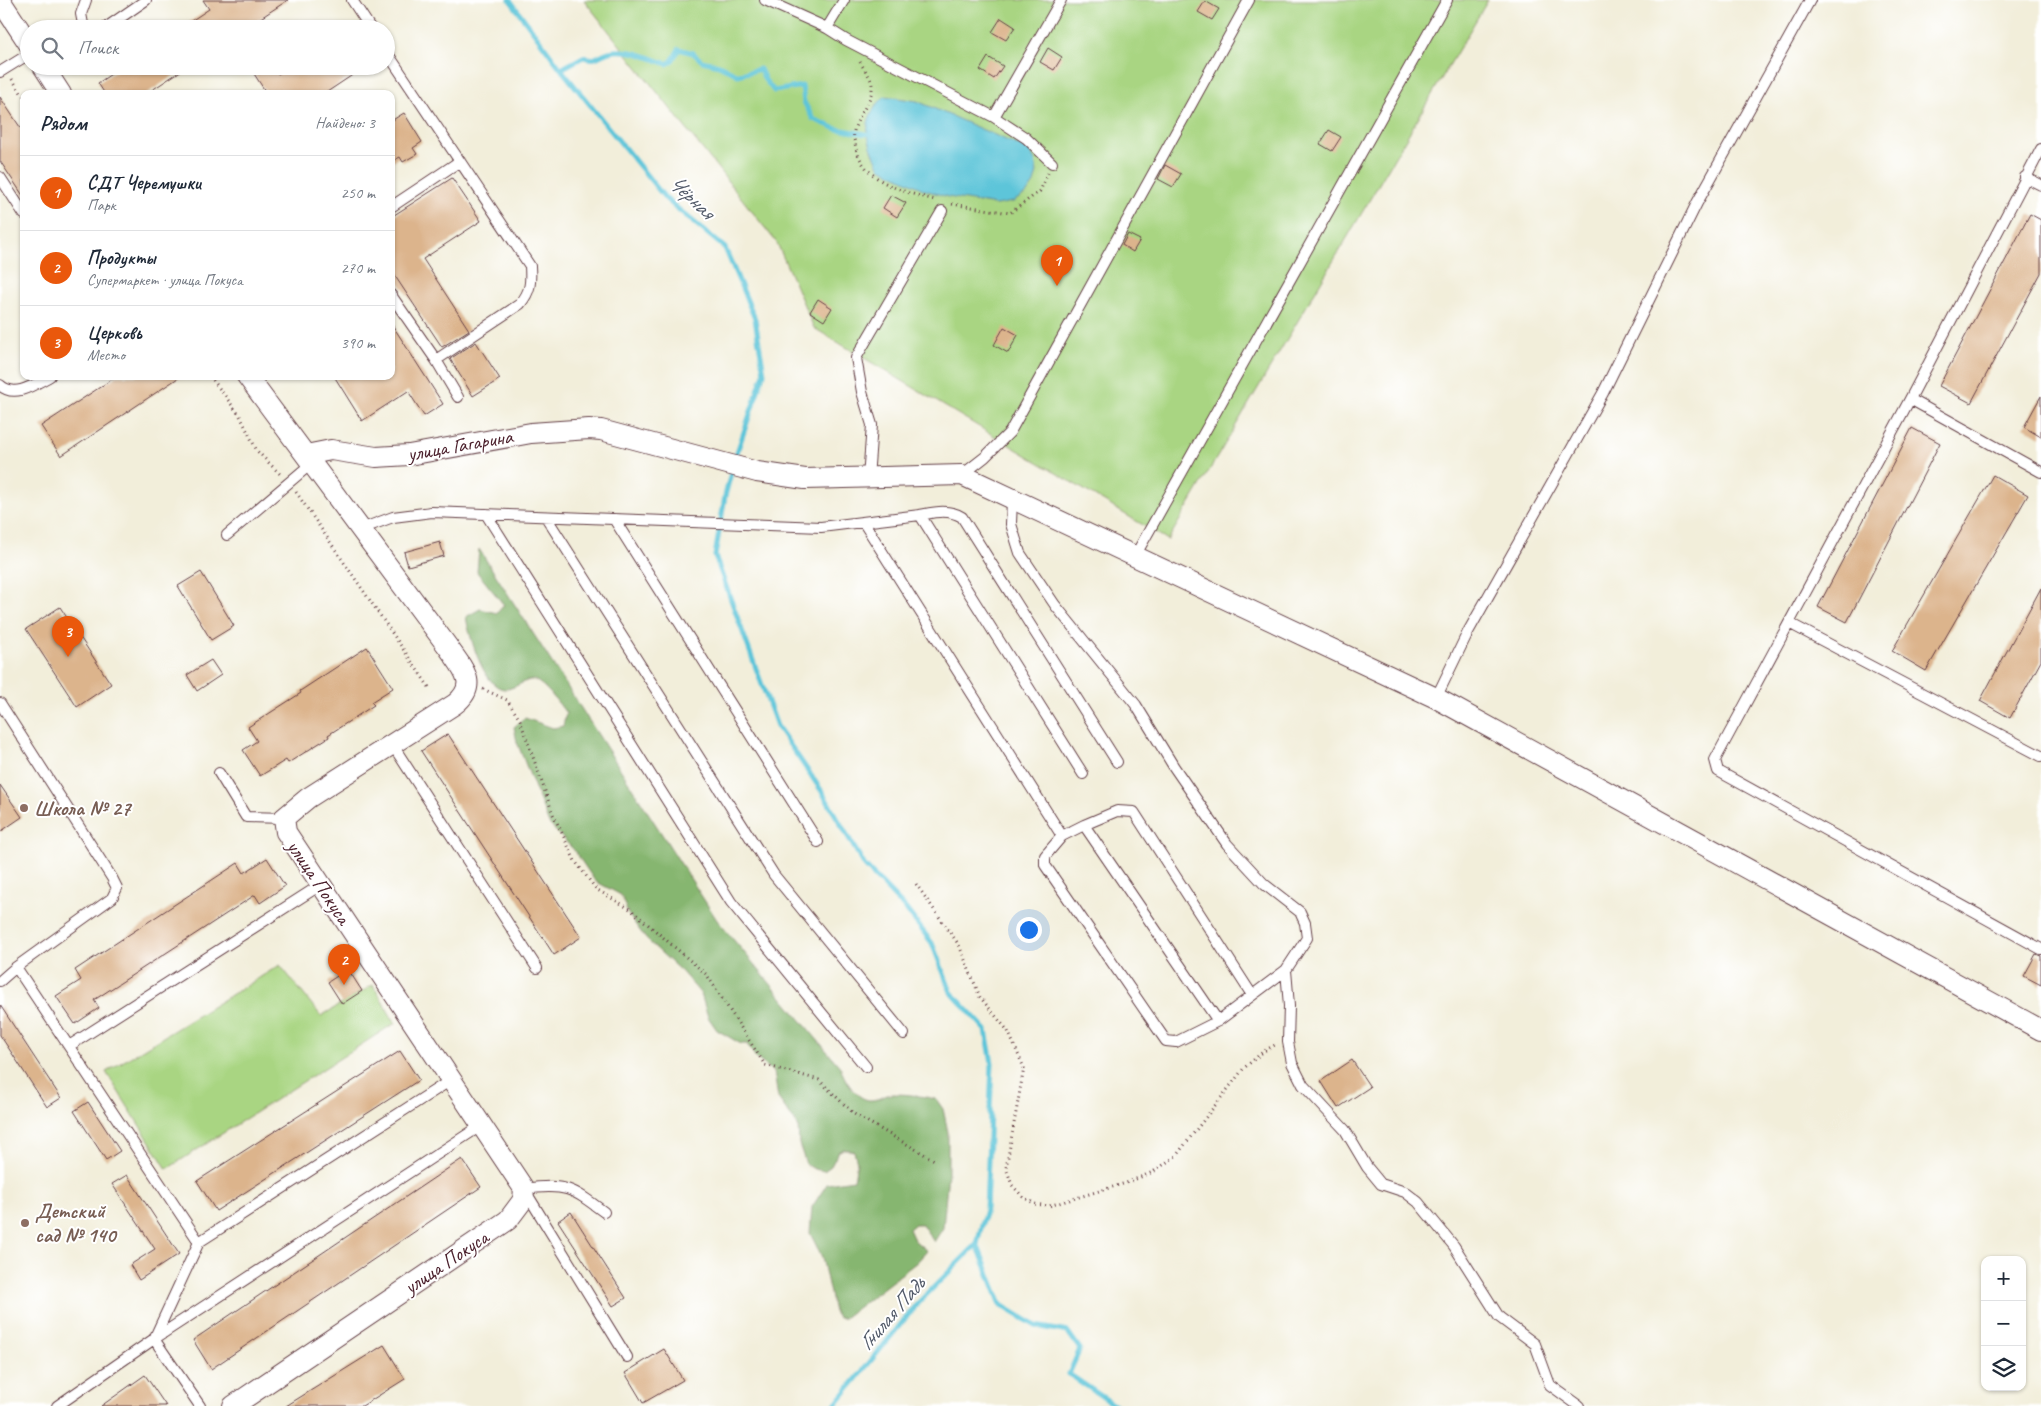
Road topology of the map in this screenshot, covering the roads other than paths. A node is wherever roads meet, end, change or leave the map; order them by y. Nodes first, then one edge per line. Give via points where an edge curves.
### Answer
1 (0, 0) edge
2 (86, 0) edge
3 (146, 0) edge
4 (352, 0) edge
5 (765, 0) edge
6 (844, 0) edge
7 (1061, 0) edge
8 (1249, 0) edge
9 (1447, 0) edge
10 (1810, 0) edge
11 (82, 20) edge
12 (117, 20) edge
13 (365, 20) edge
14 (827, 28) junction
15 (20, 30) edge
16 (20, 60) edge
17 (395, 64) edge
18 (0, 72) edge
19 (53, 75) edge
20 (59, 90) edge
21 (994, 117) junction
22 (2041, 149) edge
23 (460, 161) junction
24 (1052, 163) road end
25 (0, 177) edge
26 (2025, 177) junction
27 (2041, 185) edge
28 (395, 204) edge
29 (944, 207) road end
30 (20, 208) edge
31 (395, 301) edge
32 (436, 360) junction
33 (42, 380) edge
34 (250, 380) edge
35 (0, 385) edge
36 (458, 397) dead end
37 (1910, 399) junction
38 (309, 459) junction
39 (2041, 472) edge
40 (962, 475) junction
41 (868, 478) junction
42 (1012, 500) junction
43 (486, 514) junction
44 (920, 515) junction
45 (546, 517) junction
46 (614, 519) junction
47 (864, 523) junction
48 (361, 528) junction
49 (227, 535) dead end
50 (1135, 556) junction
51 (1789, 623) junction
52 (1436, 698) junction
53 (0, 703) edge
54 (392, 744) junction
55 (2041, 756) edge
56 (1117, 762) dead end
57 (218, 773) dead end
58 (1084, 774) dead end
59 (284, 818) junction
60 (1084, 825) junction
61 (1062, 836) junction
62 (818, 842) dead end
63 (322, 884) junction
64 (2041, 949) edge
65 (16, 967) junction
66 (537, 968) dead end
67 (1286, 970) junction
68 (0, 981) edge
69 (1252, 995) junction
70 (1218, 1021) junction
71 (2041, 1030) edge
72 (904, 1034) dead end
73 (69, 1046) junction
74 (866, 1067) dead end
75 (451, 1080) junction
76 (482, 1125) junction
77 (524, 1189) junction
78 (604, 1212) dead end
79 (199, 1242) junction
80 (154, 1339) junction
81 (627, 1357) dead end
82 (58, 1406) edge
83 (200, 1406) edge
84 (232, 1406) edge
85 (1579, 1406) edge

1 - 15 street
2 - 11 lane
3 - 12 lane
4 - 13 lane
5 - 14 lane
6 - 14 lane
7 - 21 lane
8 - 40 lane via 1010,432
9 - 50 lane
10 - 52 lane via 1696,203 1604,393 1468,632
14 - 21 lane
16 - 18 lane
17 - 23 lane
19 - 20 street
21 - 24 lane via 1026,138
22 - 26 lane
23 - 28 lane
23 - 32 lane via 530,266 532,284 528,296 520,304
25 - 30 lane
26 - 27 lane
26 - 37 lane
29 - 41 lane via 856,358 872,426
31 - 32 lane
32 - 36 lane
33 - 35 lane via 12,392
34 - 38 street
37 - 39 lane
37 - 51 lane
38 - 41 street, улица Гагарина via 331,450 376,457 409,455 531,433 589,429 757,472 805,479
38 - 48 street
38 - 49 lane via 288,483
40 - 41 street, улица Гагарина
40 - 42 street
42 - 50 street
42 - 67 lane via 1011,524 1020,553 1055,605 1136,705 1226,844 1264,884 1300,912 1307,938
43 - 45 lane
43 - 48 lane via 432,512 393,517
43 - 74 lane via 732,902
44 - 47 lane
44 - 56 lane via 944,511 962,517
44 - 58 lane
45 - 46 lane
45 - 72 lane via 774,875
46 - 47 lane via 821,527
46 - 62 lane
47 - 61 lane
48 - 54 street, улица Покуса via 468,677 469,687 464,697
50 - 52 street
51 - 55 lane
51 - 64 lane via 1715,760 1718,771
52 - 71 street
53 - 65 lane via 117,888 112,898
54 - 59 street, улица Покуса via 308,798
54 - 66 lane
57 - 59 lane via 246,817
59 - 63 street, улица Покуса via 286,832
60 - 61 lane
60 - 69 lane via 1118,811 1134,812
60 - 70 lane
61 - 70 lane via 1045,856 1045,865 1166,1041 1176,1042
63 - 73 lane
63 - 75 street, улица Покуса
65 - 68 lane
65 - 73 lane
67 - 69 lane
67 - 85 lane via 1288,1042 1292,1063 1303,1085 1345,1130 1381,1184 1405,1192 1418,1202 1454,1246 1499,1317 1535,1344 1550,1385
69 - 70 lane
73 - 79 lane
75 - 76 street, улица Покуса
75 - 79 lane
76 - 77 street, улица Покуса
76 - 80 lane
77 - 78 lane via 564,1187
77 - 81 lane
77 - 84 street, улица Покуса via 523,1200 508,1220
79 - 80 lane
80 - 82 lane
80 - 83 lane

